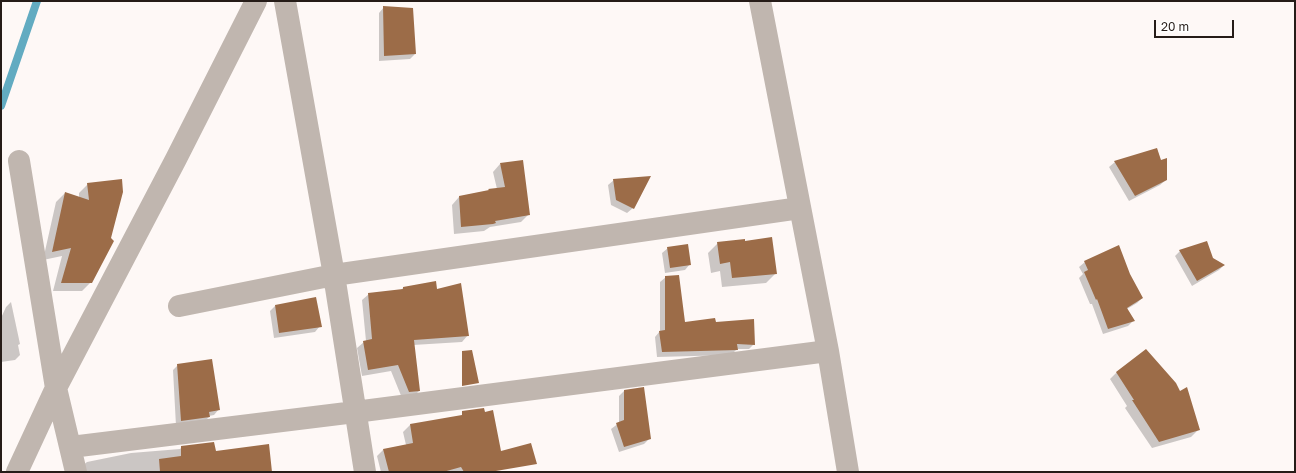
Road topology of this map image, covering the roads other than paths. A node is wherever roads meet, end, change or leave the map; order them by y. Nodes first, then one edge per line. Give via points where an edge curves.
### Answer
1 (256, 1) edge
2 (285, 1) edge
3 (760, 1) edge
4 (19, 161) dead end
5 (800, 208) junction
6 (334, 275) junction
7 (179, 306) dead end
8 (828, 351) junction
9 (56, 388) junction
10 (355, 412) junction
11 (70, 447) junction
12 (17, 472) edge
13 (76, 472) edge
14 (365, 472) edge
15 (848, 472) edge

1 - 9 street
2 - 6 street
3 - 5 street
4 - 9 street
5 - 6 street
5 - 8 street
6 - 7 street
6 - 10 street
8 - 10 street
8 - 15 street
9 - 11 street
9 - 12 street
10 - 11 street
10 - 14 street
11 - 13 street

